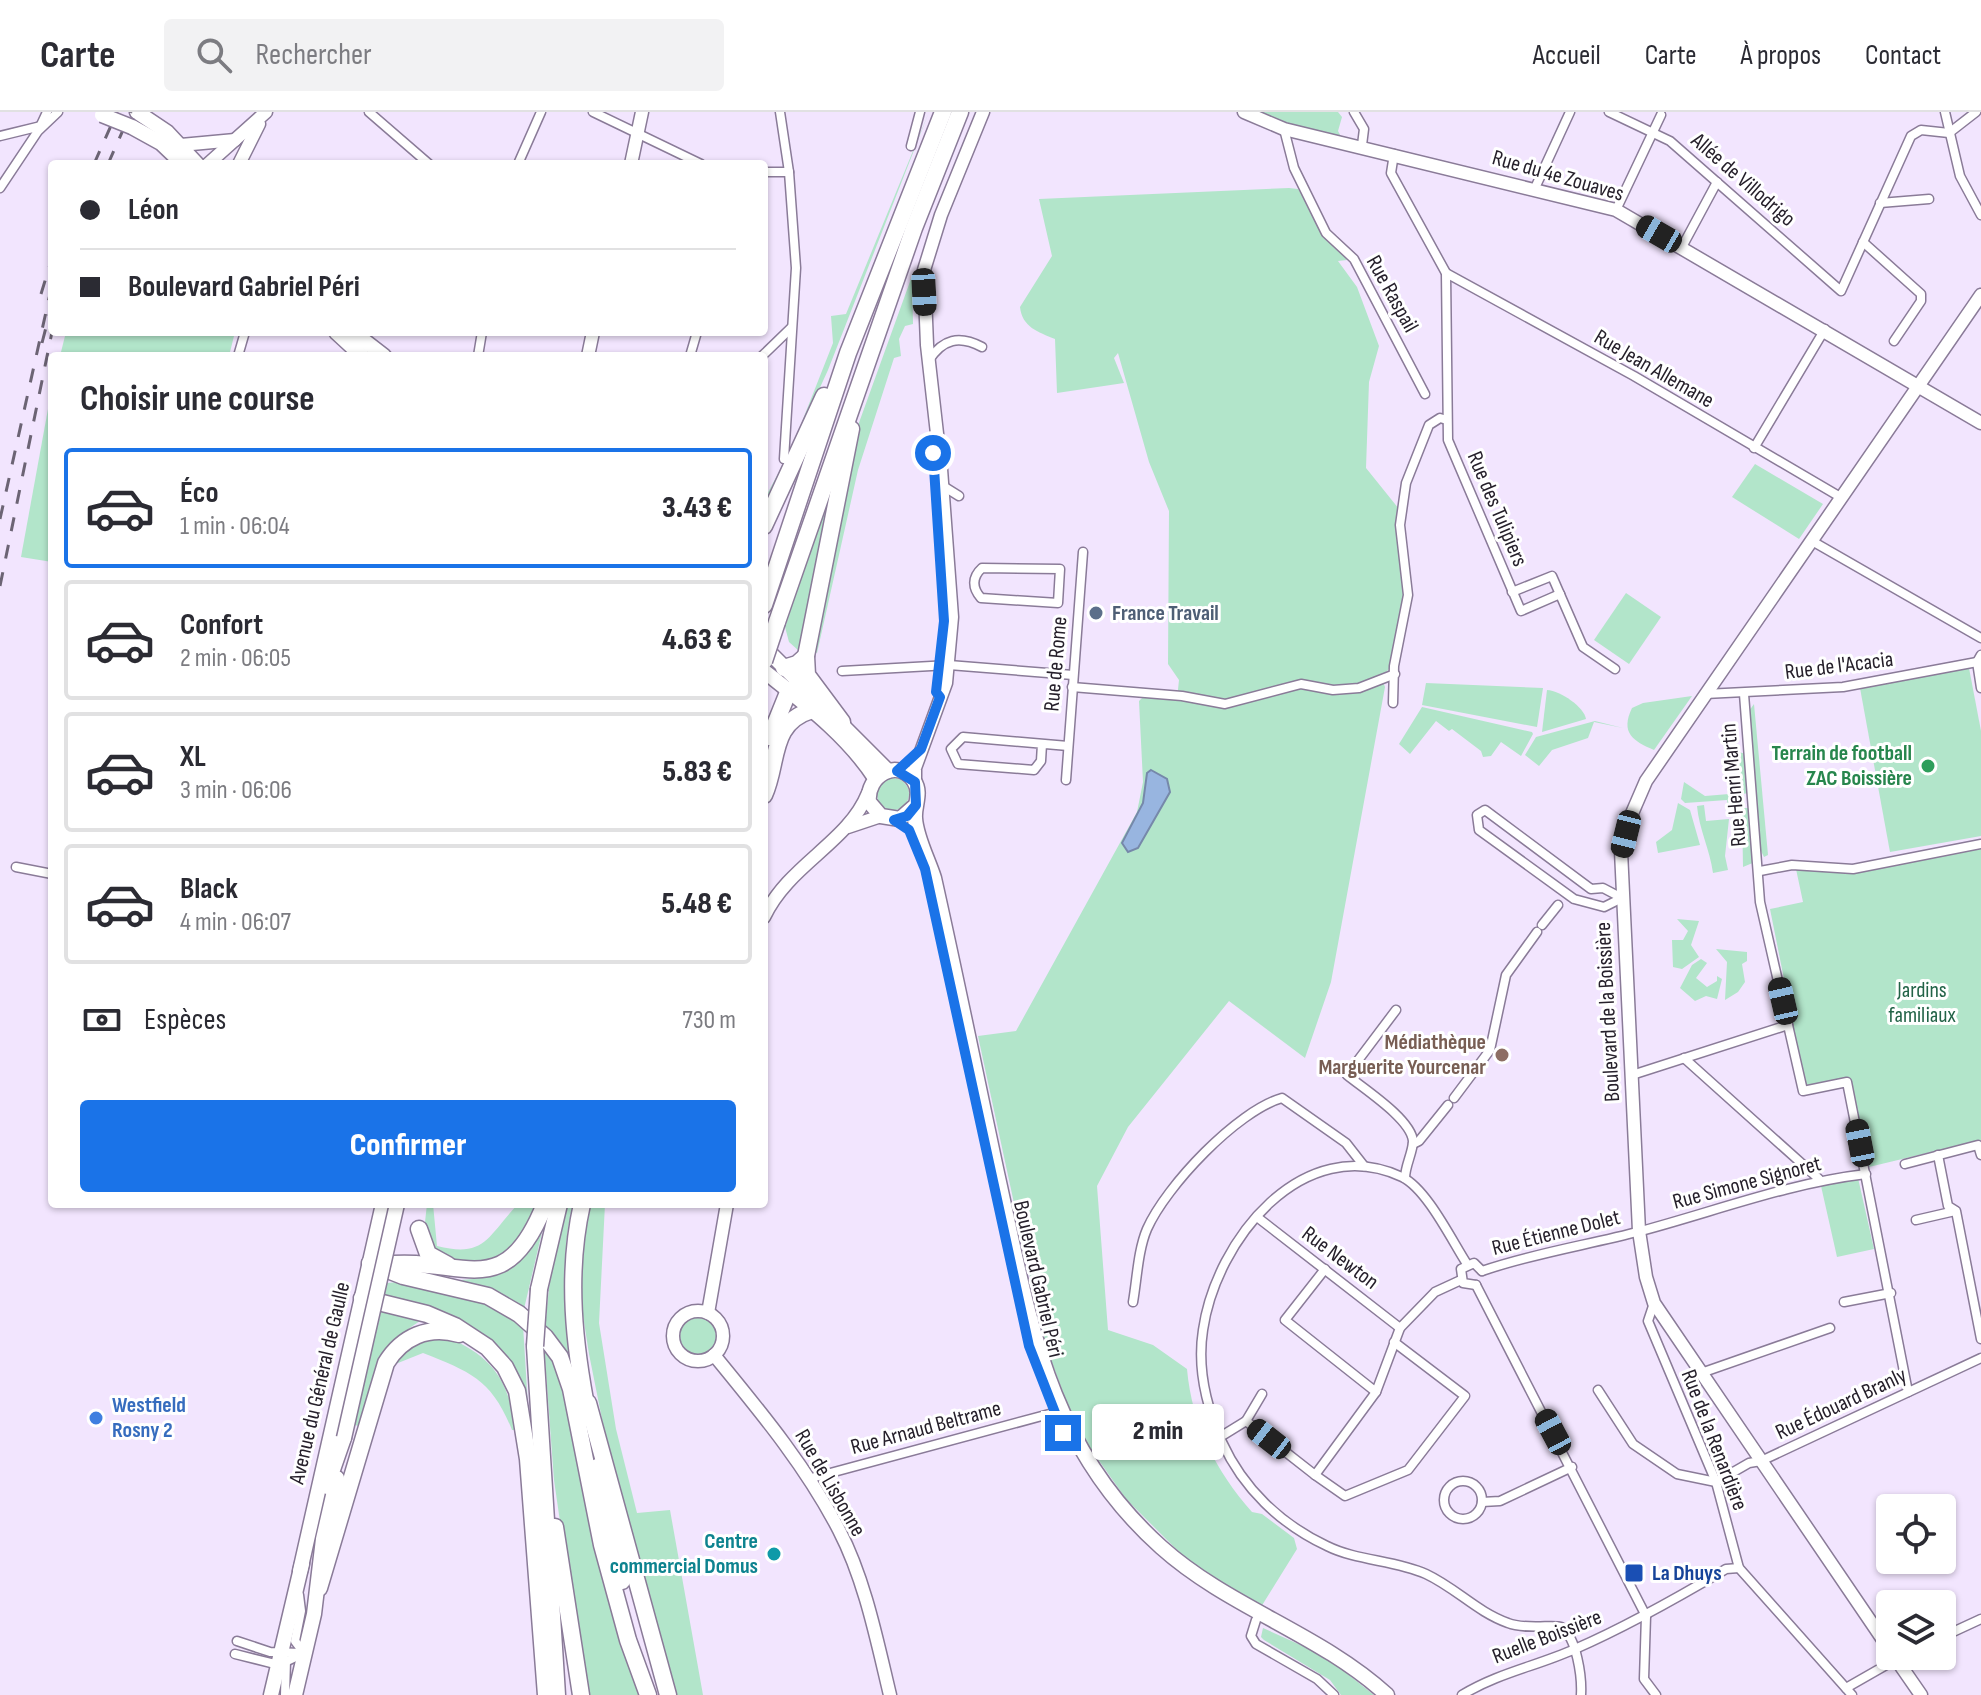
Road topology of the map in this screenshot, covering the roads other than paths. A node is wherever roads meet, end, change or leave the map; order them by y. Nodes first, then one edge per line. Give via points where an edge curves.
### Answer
1 (47, 112) edge
2 (58, 112) edge
3 (138, 112) edge
4 (369, 112) edge
5 (541, 112) edge
6 (593, 112) edge
7 (642, 112) edge
8 (780, 112) edge
9 (920, 112) edge
10 (943, 112) edge
11 (960, 112) edge
12 (983, 112) edge
13 (1244, 112) edge
14 (1354, 112) edge
15 (1570, 112) edge
16 (1609, 112) edge
17 (1945, 112) edge
18 (1976, 112) edge
19 (98, 113) edge
20 (266, 115) edge
21 (1661, 115) dead end
22 (39, 128) junction
23 (1284, 129) junction
24 (1653, 132) junction
25 (1949, 133) junction
26 (3, 135) edge
27 (638, 136) junction
28 (237, 138) junction
29 (181, 145) junction
30 (1362, 145) junction
31 (911, 146) dead end
32 (26, 147) junction
33 (1395, 153) junction
34 (179, 160) edge
35 (194, 160) edge
36 (212, 160) edge
37 (241, 160) edge
38 (424, 160) edge
39 (520, 160) edge
40 (632, 160) edge
41 (692, 160) edge
42 (768, 172) edge
43 (789, 172) junction
44 (1717, 182) junction
45 (0, 188) edge
46 (1535, 188) junction
47 (1929, 199) dead end
48 (1880, 203) junction
49 (1616, 210) junction
50 (1981, 215) edge
51 (1863, 242) junction
52 (1682, 247) junction
53 (1446, 273) junction
54 (1981, 295) edge
55 (791, 328) junction
56 (1825, 329) junction
57 (340, 336) edge
58 (358, 336) edge
59 (1894, 341) dead end
60 (982, 347) dead end
61 (358, 352) edge
62 (379, 352) edge
63 (766, 352) edge
64 (848, 353) junction
65 (928, 360) junction
66 (1919, 387) junction
67 (1425, 394) dead end
68 (848, 416) junction
69 (1447, 420) junction
70 (1981, 423) edge
71 (1754, 448) junction
72 (784, 459) dead end
73 (1842, 498) junction
74 (768, 517) edge
75 (1812, 541) junction
76 (1083, 552) dead end
77 (1512, 592) junction
78 (768, 593) edge
79 (1560, 594) junction
80 (1058, 603) junction
81 (1079, 605) junction
82 (1981, 638) edge
83 (768, 651) edge
84 (768, 652) edge
85 (806, 656) junction
86 (1979, 658) edge
87 (945, 665) junction
88 (768, 666) edge
89 (784, 668) junction
90 (1615, 669) dead end
91 (768, 670) edge
92 (842, 671) dead end
93 (1395, 674) junction
94 (1073, 675) junction
95 (1072, 687) junction
96 (1981, 688) edge
97 (789, 690) junction
98 (1705, 694) junction
99 (1744, 694) junction
100 (1393, 703) dead end
101 (812, 710) junction
102 (842, 722) junction
103 (1042, 744) junction
104 (1068, 746) junction
105 (921, 749) junction
106 (768, 750) edge
107 (882, 777) junction
108 (768, 779) edge
109 (1066, 780) dead end
110 (915, 782) junction
111 (916, 805) junction
112 (887, 818) junction
113 (848, 827) junction
114 (1981, 844) edge
115 (16, 867) dead end
116 (1760, 871) junction
117 (48, 873) edge
118 (1622, 898) junction
119 (1558, 905) dead end
120 (768, 911) edge
121 (1396, 1010) dead end
122 (1788, 1025) junction
123 (1684, 1058) junction
124 (1632, 1075) junction
125 (1413, 1144) junction
126 (1979, 1150) edge
127 (1938, 1155) junction
128 (1905, 1164) dead end
129 (1364, 1166) junction
130 (1866, 1174) junction
131 (1405, 1178) junction
132 (1819, 1179) junction
133 (382, 1208) edge
134 (396, 1208) edge
135 (543, 1208) edge
136 (558, 1208) edge
137 (581, 1208) edge
138 (726, 1208) edge
139 (1956, 1211) junction
140 (1257, 1217) junction
141 (1916, 1220) dead end
142 (419, 1229) dead end
143 (1639, 1231) junction
144 (375, 1264) junction
145 (1467, 1264) junction
146 (1325, 1269) junction
147 (1482, 1271) junction
148 (464, 1272) junction
149 (1461, 1280) junction
150 (1476, 1285) junction
151 (1891, 1293) junction
152 (362, 1298) junction
153 (1133, 1302) dead end
154 (1844, 1302) dead end
155 (1654, 1303) junction
156 (708, 1313) junction
157 (1400, 1328) junction
158 (1830, 1328) dead end
159 (475, 1339) junction
160 (1981, 1339) edge
161 (1394, 1342) junction
162 (714, 1355) junction
163 (1981, 1358) edge
164 (1701, 1373) junction
165 (1598, 1390) dead end
166 (583, 1391) junction
167 (1376, 1392) junction
168 (1908, 1392) junction
169 (1262, 1394) dead end
170 (537, 1411) junction
171 (1053, 1413) junction
172 (1246, 1421) junction
173 (1220, 1437) junction
174 (344, 1438) junction
175 (1761, 1461) junction
176 (1572, 1467) junction
177 (1315, 1475) junction
178 (808, 1479) junction
179 (1716, 1482) junction
180 (1482, 1502) junction
181 (1739, 1568) junction
182 (298, 1577) junction
183 (319, 1588) junction
184 (1646, 1616) junction
185 (1981, 1619) edge
186 (1256, 1620) junction
187 (1876, 1626) edge
188 (1956, 1631) edge
189 (1308, 1639) junction
190 (237, 1641) dead end
191 (1574, 1650) junction
192 (304, 1653) junction
193 (235, 1654) dead end
194 (282, 1660) junction
195 (1877, 1670) edge
196 (1905, 1670) edge
197 (1849, 1692) edge
198 (271, 1695) edge
199 (285, 1695) edge
200 (295, 1695) edge
201 (546, 1695) edge
202 (557, 1695) edge
203 (581, 1695) edge
204 (649, 1695) edge
205 (668, 1695) edge
206 (890, 1695) edge
207 (1334, 1695) edge
208 (1387, 1695) edge
209 (1462, 1695) edge
210 (1581, 1695) edge
211 (1656, 1695) edge
212 (1921, 1695) edge

1 - 22 street
2 - 22 street
3 - 29 main road
4 - 38 street
5 - 39 street
6 - 27 street
7 - 27 main road
8 - 43 street
9 - 31 street
10 - 64 highway
11 - 68 highway
12 - 65 main road via 924,270
13 - 23 main road, Rue du 4e Zouaves
14 - 30 street via 1364,129
15 - 46 street
16 - 24 street, Allée de Villodrigo
17 - 25 street
18 - 25 street
19 - 34 main road, bridge via 161,143
20 - 28 main road
20 - 37 main road
21 - 24 street
22 - 26 street
22 - 32 street
23 - 30 main road, Rue du 4e Zouaves
23 - 67 street, Rue Raspail via 1294,168 1326,233 1354,259
24 - 44 street, Allée de Villodrigo
24 - 49 street
25 - 48 street via 1921,130 1911,136
25 - 50 street via 1960,176
26 - 32 street
27 - 40 main road
27 - 41 street
28 - 29 main road
28 - 36 main road
29 - 35 main road
30 - 33 main road, Rue du 4e Zouaves
32 - 45 street
33 - 46 main road, Rue du 4e Zouaves
33 - 53 street via 1391,173
42 - 43 street
43 - 55 street via 796,268
44 - 51 street, Allée de Villodrigo via 1841,291
44 - 52 street
46 - 49 main road, Rue du 4e Zouaves
47 - 48 street
48 - 51 street
49 - 52 main road, Rue du 4e Zouaves
51 - 59 street via 1921,294
52 - 56 main road, Rue du 4e Zouaves
53 - 69 street, Rue des Tulipiers
53 - 71 street, Rue Jean Allemane
54 - 66 main road, Boulevard de la Boissière
55 - 63 street
55 - 72 street
56 - 66 main road, Rue du 4e Zouaves
56 - 71 street
57 - 61 main road
58 - 62 main road
60 - 65 street via 955,339 941,344
64 - 74 highway
64 - 78 highway
65 - 87 main road
65 - 87 main road via 952,617
66 - 70 main road, Rue du 4e Zouaves
66 - 73 main road, Boulevard de la Boissière
68 - 84 highway, bridge
68 - 85 highway via 852,433
69 - 77 street, Rue des Tulipiers via 1448,440
69 - 93 street via 1429,425 1406,483 1400,525 1408,595
71 - 73 street, Rue Jean Allemane
73 - 75 main road, Boulevard de la Boissière
75 - 82 street
75 - 98 main road, Boulevard de la Boissière
76 - 81 street, Rue de Rome
77 - 79 street via 1552,576
77 - 79 street, Rue des Tulipiers via 1521,611
79 - 90 street via 1583,647
80 - 80 street via 1060,569 982,568 975,574 973,584 981,598
80 - 81 street
81 - 94 street, Rue de Rome
83 - 89 main road
85 - 89 highway
85 - 102 highway via 807,675
86 - 96 street
86 - 99 street, Rue de l'Acacia via 1843,687
87 - 92 street
87 - 94 street
87 - 105 main road
88 - 89 main road
89 - 97 main road
89 - 102 main road
91 - 97 main road
93 - 95 street via 1359,688 1301,684 1225,704
93 - 100 street
94 - 95 street, Rue de Rome
95 - 104 street, Rue de Rome
97 - 101 main road
97 - 106 highway
98 - 99 street, Rue de l'Acacia
98 - 118 main road, Boulevard de la Boissière via 1638,797 1621,851
99 - 116 street, Rue Henri Martin
101 - 107 main road
101 - 108 highway via 791,719 779,735
102 - 107 main road
103 - 103 street via 963,737 951,749 958,764 1034,770 1041,761
103 - 104 street
104 - 109 street, Rue de Rome
105 - 107 main road
105 - 110 main road
107 - 110 main road
107 - 112 main road via 869,802
107 - 113 main road
110 - 111 main road
111 - 112 main road via 907,816
111 - 189 main road, Boulevard Gabriel Péri via 916,825 934,878 1034,1342 1068,1429 1117,1501 1181,1564
112 - 113 main road
112 - 171 main road, Boulevard Gabriel Péri via 909,830 925,869 1029,1346
113 - 120 main road via 789,878
114 - 116 street via 1853,869 1792,865
115 - 117 street
116 - 122 street, Rue Henri Martin via 1760,902
118 - 118 street via 1603,888 1591,889 1491,812 1477,815 1479,830 1574,899 1604,907
118 - 124 main road, Boulevard de la Boissière
119 - 125 street via 1506,975 1490,1050
121 - 125 street via 1347,1075 1388,1107 1410,1132
122 - 123 street
122 - 130 street, Rue Henri Martin via 1803,1091 1847,1082
123 - 124 street
123 - 132 street
124 - 143 main road, Boulevard de la Boissière
125 - 131 street
126 - 127 street
127 - 128 street
127 - 139 street via 1948,1206
129 - 131 street
129 - 140 street via 1336,1165 1306,1176
129 - 153 street via 1346,1143 1282,1098 1258,1108 1179,1180 1146,1230
130 - 132 street, Rue Simone Signoret
130 - 151 street
131 - 145 street via 1424,1197
132 - 143 street, Rue Simone Signoret
133 - 144 main road, Avenue du Général de Gaulle
134 - 174 main road, Avenue du Général de Gaulle, bridge
135 - 148 highway via 534,1233 513,1256 500,1266
136 - 170 highway, bridge via 539,1289
137 - 166 highway via 572,1265
138 - 156 main road
139 - 141 street
139 - 160 street
140 - 146 street, Rue Newton
140 - 173 street via 1227,1257 1203,1331 1202,1378
142 - 148 highway via 428,1254
143 - 147 street, Rue Étienne Dolet via 1524,1256
143 - 155 main road, Boulevard de la Boissière
144 - 148 highway via 407,1262
144 - 152 main road, Avenue du Général de Gaulle
144 - 204 highway via 488,1296 528,1322 560,1357 602,1545
145 - 147 street
145 - 149 street
146 - 157 street, Rue Newton
146 - 167 street via 1285,1320
147 - 150 street
149 - 150 street
149 - 157 street via 1435,1292
150 - 176 street
151 - 154 street
151 - 168 street
152 - 159 highway via 427,1314
152 - 182 main road, Avenue du Général de Gaulle
155 - 164 main road, Boulevard de la Boissière
155 - 179 street, Rue de la Renardière via 1648,1321
156 - 162 main road via 723,1336
156 - 162 main road via 687,1314 673,1337 678,1350 691,1360
157 - 161 street
158 - 164 street
159 - 183 highway via 435,1331 394,1349 377,1387
159 - 201 highway via 505,1367 521,1409
161 - 167 street
161 - 177 street via 1465,1396 1408,1470 1345,1496
162 - 178 main road, Rue de Lisbonne
163 - 168 street, Rue Édouard Branly
164 - 175 main road, Boulevard de la Boissière
165 - 179 street via 1633,1444 1677,1474
166 - 204 highway
166 - 205 highway via 595,1418
167 - 177 street
168 - 175 street, Rue Édouard Branly
169 - 172 street
170 - 202 highway
170 - 203 highway
171 - 178 street, Rue Arnaud Beltrame
171 - 186 main road, Boulevard Gabriel Péri via 1093,1486 1128,1526 1226,1605
172 - 173 street
172 - 177 street
173 - 191 street via 1255,1495 1327,1547 1421,1572 1458,1591 1489,1616 1524,1629 1559,1626
174 - 182 main road, Avenue du Général de Gaulle
174 - 183 main road, Avenue du Général de Gaulle via 323,1539
175 - 179 street, Rue Édouard Branly
175 - 187 main road, Boulevard de la Boissière
176 - 180 street via 1500,1501
176 - 184 street
178 - 206 main road, Rue de Lisbonne via 840,1531
179 - 181 street, Rue de la Renardière
180 - 180 street via 1477,1487 1463,1481 1449,1487 1444,1502 1452,1515 1467,1518
181 - 184 street, Ruelle Boissière via 1726,1569
181 - 197 street, Rue de la Renardière
182 - 192 street via 301,1611 295,1641
182 - 194 main road, Avenue du Général de Gaulle
183 - 192 main road, Avenue du Général de Gaulle
184 - 191 street, Ruelle Boissière
184 - 211 street via 1644,1679
185 - 188 street
186 - 189 main road, Boulevard Gabriel Péri
186 - 207 street via 1251,1636 1256,1644
189 - 208 main road, Boulevard Gabriel Péri
190 - 194 street
191 - 209 street, Ruelle Boissière via 1492,1677
191 - 210 street
192 - 194 street
192 - 200 main road, Avenue du Général de Gaulle
193 - 194 street
194 - 198 main road, Avenue du Général de Gaulle
194 - 199 street
195 - 197 street
196 - 212 main road, Boulevard de la Boissière

